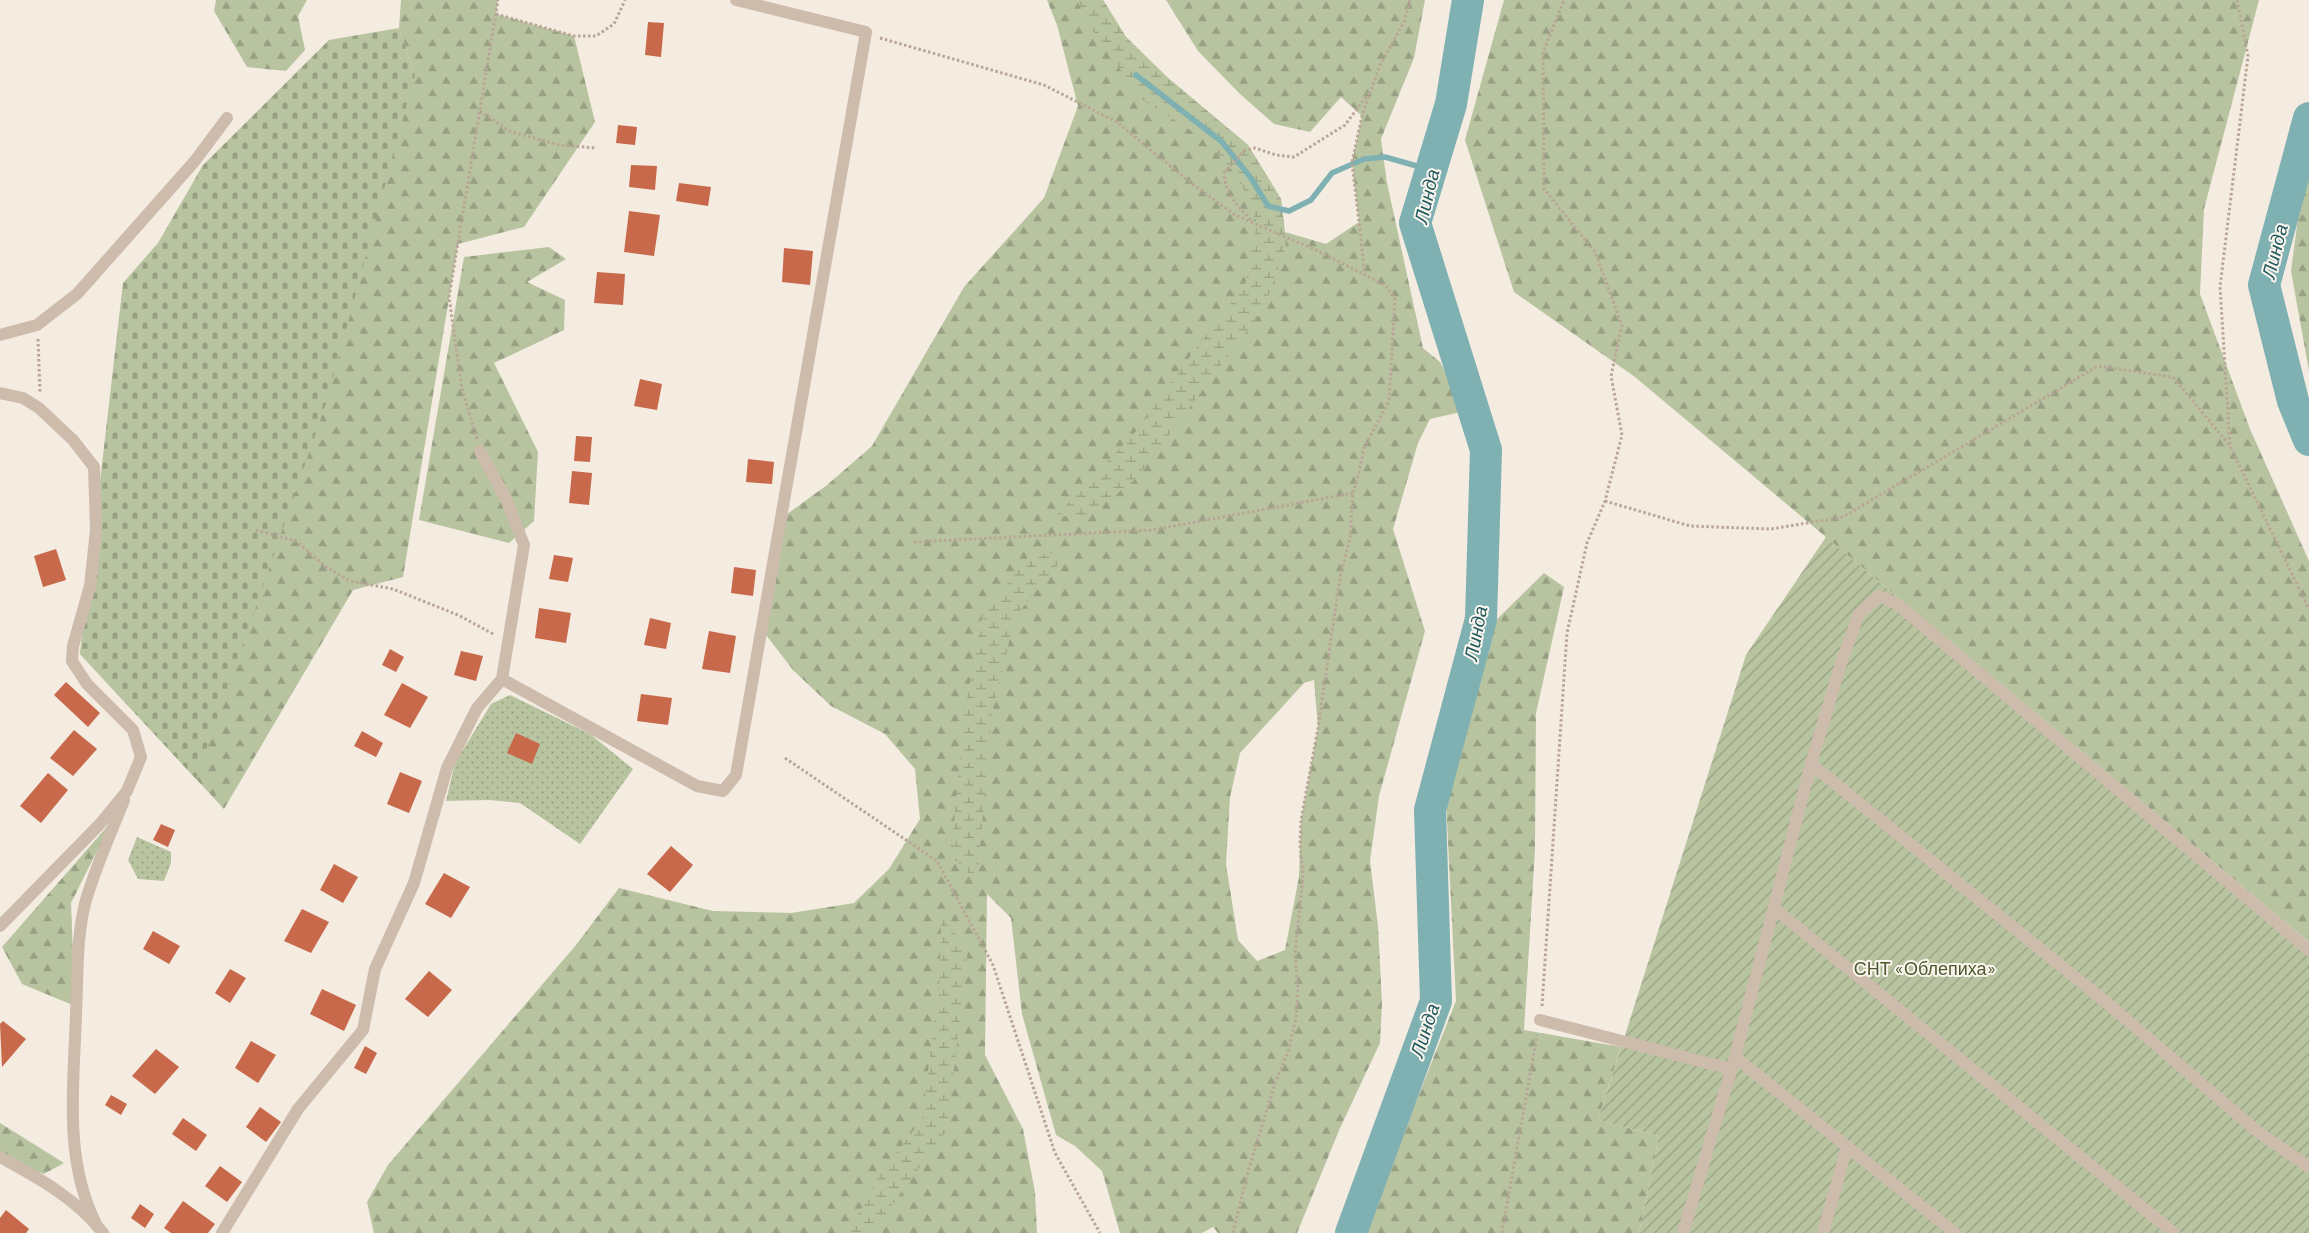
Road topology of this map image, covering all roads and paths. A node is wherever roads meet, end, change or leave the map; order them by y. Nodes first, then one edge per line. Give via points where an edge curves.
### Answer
1 (498, 0) edge
2 (625, 0) edge
3 (736, 0) edge
4 (1410, 0) edge
5 (1564, 0) edge
6 (2237, 0) edge
7 (496, 14) junction
8 (866, 32) junction
9 (1372, 88) junction
10 (480, 111) junction
11 (227, 118) dead end
12 (596, 148) dead end
13 (1252, 221) junction
14 (1365, 276) junction
15 (37, 325) junction
16 (0, 335) edge
17 (0, 393) edge
18 (39, 408) junction
19 (2230, 446) junction
20 (480, 451) joint
21 (1353, 493) junction
22 (1605, 501) junction
23 (256, 530) dead end
24 (914, 542) dead end
25 (2309, 609) edge
26 (507, 644) junction
27 (502, 679) junction
28 (785, 758) dead end
29 (1811, 764) junction
30 (127, 791) junction
31 (1774, 909) junction
32 (0, 926) edge
33 (2309, 950) edge
34 (1540, 1020) junction
35 (1733, 1063) junction
36 (1847, 1147) junction
37 (0, 1157) edge
38 (2309, 1167) edge
39 (99, 1228) edge
40 (222, 1233) edge
41 (1100, 1233) edge
42 (1233, 1233) edge
43 (1502, 1233) edge
44 (1683, 1233) edge
45 (1823, 1233) edge
46 (1955, 1233) edge
47 (2174, 1233) edge

1 - 7 path
2 - 7 path via 614,24 596,36 574,36
3 - 8 street
4 - 9 path via 1404,22 1380,65
5 - 22 path via 1543,52 1544,189 1595,252 1622,325 1611,376 1622,435
6 - 19 path via 2248,56 2220,288
7 - 10 path
8 - 13 path via 899,45 1044,85 1117,122 1228,210
8 - 27 street via 736,775 723,791 698,786
9 - 13 path via 1345,125 1294,157 1255,148 1244,151 1232,162 1224,173 1225,186 1232,201
9 - 14 path via 1352,162
10 - 12 path via 509,131 559,144
10 - 20 path via 449,297 462,389
11 - 15 street via 194,162 77,294
13 - 14 path
14 - 21 path via 1386,286 1393,294 1396,307 1390,401 1364,448
15 - 16 street
15 - 18 path
17 - 18 street via 23,398
18 - 30 street via 73,440 94,467 96,530 90,586 73,646 72,661 87,684 133,730 141,757
19 - 22 path via 2173,376 2098,366 1843,517 1771,529 1690,526
19 - 25 path
20 - 26 street via 506,499 524,545
21 - 24 path via 1152,530
21 - 42 path via 1350,538 1340,577 1301,820 1303,876 1295,954 1296,1017 1289,1049 1274,1086 1247,1175
22 - 34 path via 1587,544 1568,633
23 - 26 path via 296,540 326,567 350,581 393,589 458,615
26 - 27 street
27 - 40 street via 477,708 447,768 414,883 376,969 363,1030 298,1109
28 - 41 path via 937,861 993,965 1055,1152
29 - 31 street
29 - 33 street via 1859,614 1879,596 1897,604
29 - 38 street via 2107,1003 2258,1132
30 - 32 street via 100,824
30 - 39 street via 86,901 79,948 73,1146 85,1202
31 - 35 street
31 - 47 street
34 - 35 street
34 - 43 path
35 - 36 street
35 - 44 street
36 - 45 street
36 - 46 street
37 - 39 street via 40,1179 81,1208

